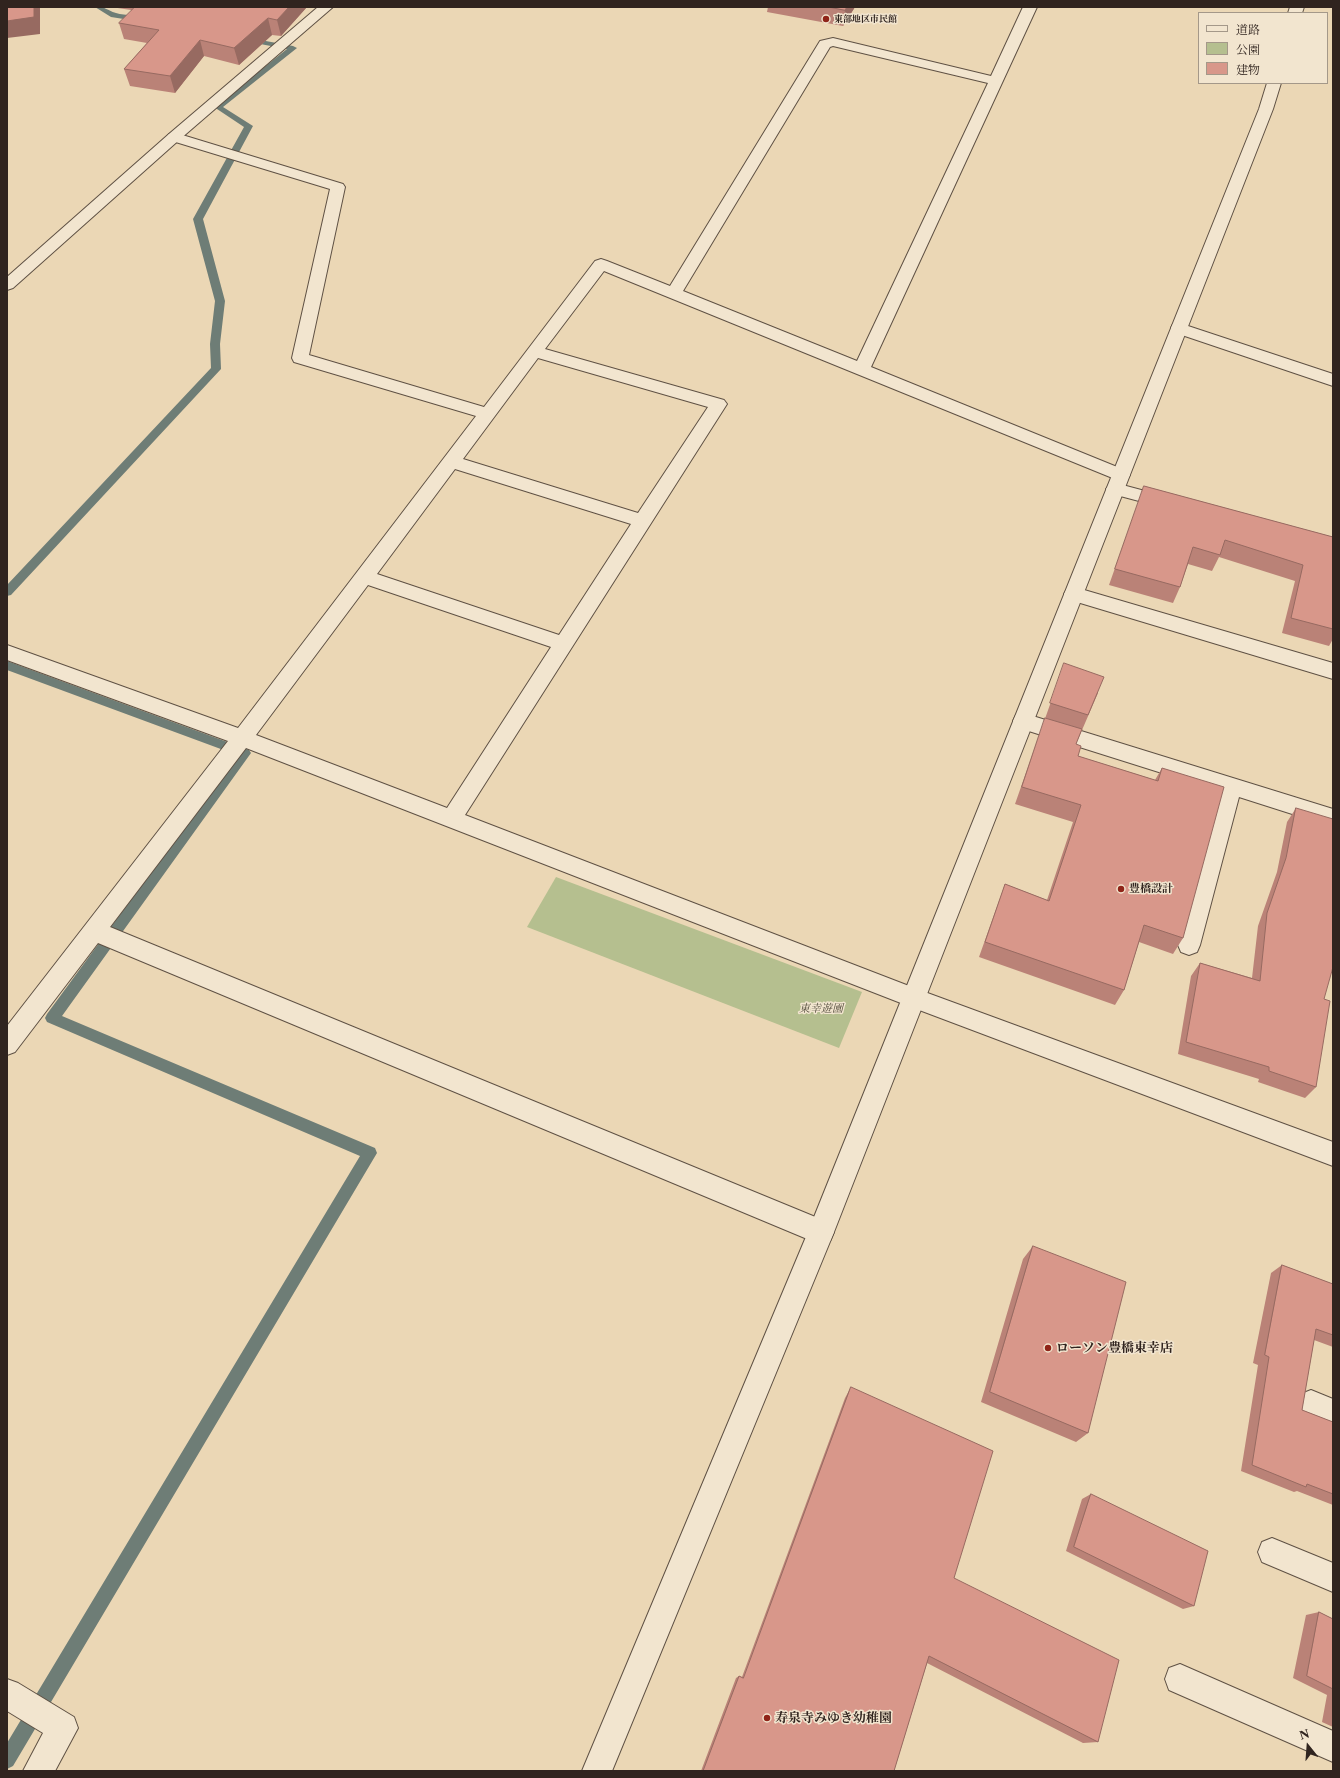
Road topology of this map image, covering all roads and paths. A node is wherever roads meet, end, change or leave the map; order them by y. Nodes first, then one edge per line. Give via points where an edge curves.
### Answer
1 (323, 7) edge
2 (1030, 7) edge
3 (996, 81) junction
4 (1274, 84) edge
5 (174, 136) junction
6 (7, 285) edge
7 (674, 293) junction
8 (1179, 328) junction
9 (535, 352) junction
10 (862, 370) junction
11 (1333, 380) edge
12 (488, 414) junction
13 (451, 462) junction
14 (1118, 482) junction
15 (1183, 507) edge
16 (643, 521) junction
17 (365, 577) junction
18 (1074, 594) junction
19 (564, 644) junction
20 (7, 652) edge
21 (1333, 671) edge
22 (1023, 721) junction
23 (242, 738) junction
24 (1231, 786) junction
25 (451, 818) junction
26 (1333, 818) edge
27 (94, 931) junction
28 (1189, 945) edge
29 (914, 998) junction
30 (7, 1044) edge
31 (1333, 1154) edge
32 (821, 1232) junction
33 (1272, 1552) dead end
34 (1333, 1578) edge
35 (1180, 1679) dead end
36 (7, 1694) edge
37 (1333, 1747) edge
38 (38, 1771) edge
39 (597, 1771) edge

1 - 5 street
2 - 3 street
3 - 7 street via 833,42 825,44
3 - 10 street
4 - 8 street
5 - 6 street
5 - 12 street via 338,187 300,358
7 - 9 street via 601,264
7 - 10 street
8 - 11 street
8 - 14 street
9 - 12 street
9 - 16 street via 718,404
10 - 14 street
12 - 13 street
13 - 16 street
13 - 17 street
14 - 15 street
14 - 18 street
16 - 19 street
17 - 19 street
17 - 23 street
18 - 21 street
18 - 22 street
19 - 25 street
20 - 23 street
22 - 24 street
22 - 29 street
23 - 25 street
23 - 27 street
24 - 26 street
24 - 28 street
25 - 29 street
27 - 30 street
27 - 32 street
29 - 31 street
29 - 32 street
32 - 39 street
33 - 34 street
35 - 37 street
36 - 38 street via 63,1728

